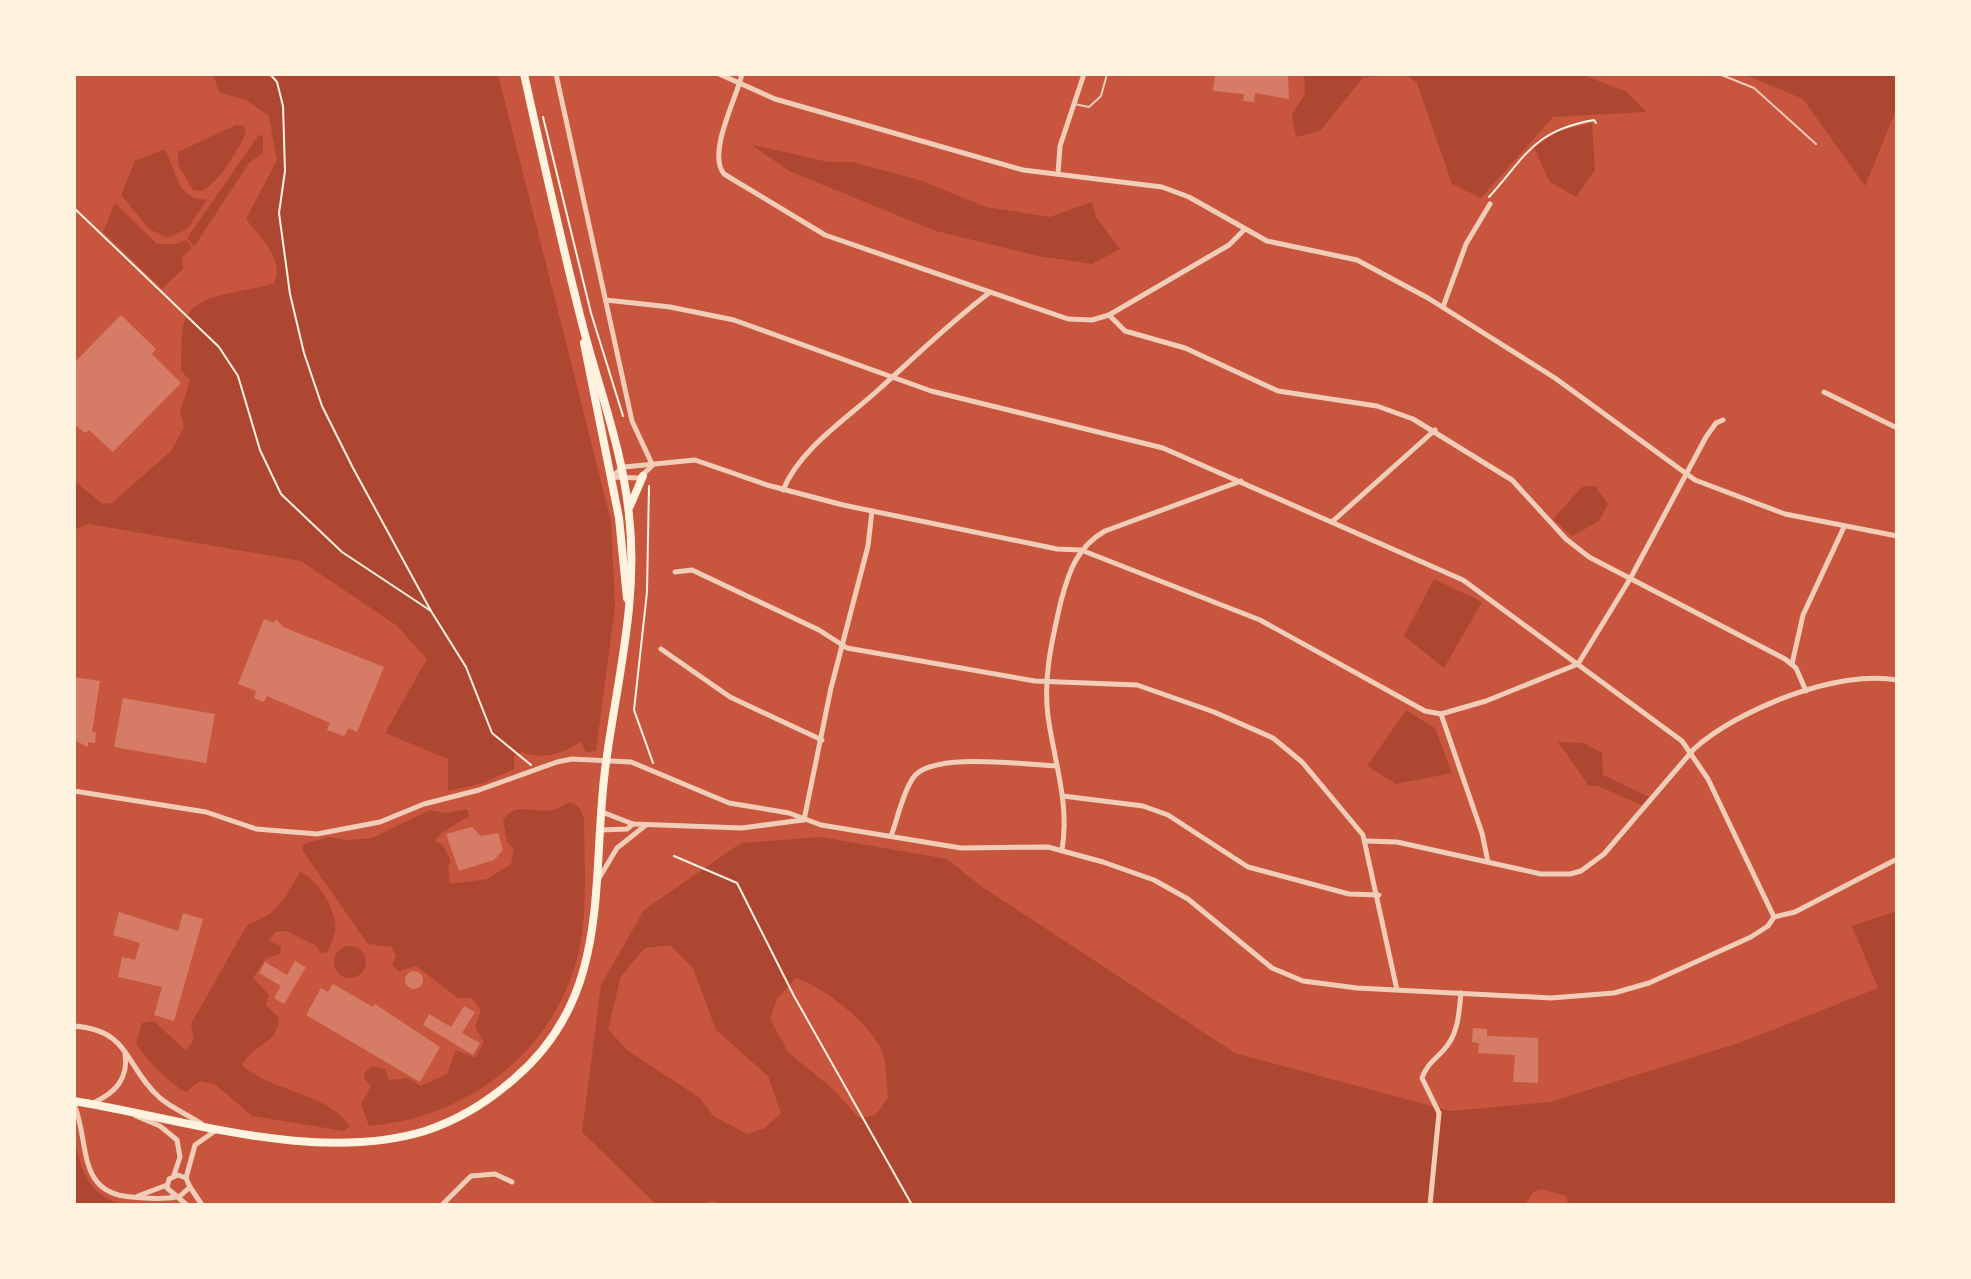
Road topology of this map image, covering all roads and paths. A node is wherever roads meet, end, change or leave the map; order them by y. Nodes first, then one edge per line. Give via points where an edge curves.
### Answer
1 (270, 74) edge
2 (524, 74) edge
3 (556, 74) edge
4 (719, 74) edge
5 (742, 74) edge
6 (1084, 74) edge
7 (1107, 74) edge
8 (1719, 74) edge
9 (739, 85) junction
10 (1074, 104) junction
11 (542, 114) dead end
12 (1596, 123) dead end
13 (1816, 144) dead end
14 (1058, 174) junction
15 (1487, 204) joint
16 (74, 208) edge
17 (1244, 230) junction
18 (990, 292) junction
19 (606, 300) junction
20 (1443, 307) junction
21 (1109, 315) junction
22 (582, 323) junction
23 (892, 378) junction
24 (1824, 392) dead end
25 (1723, 420) dead end
26 (625, 421) dead end
27 (1897, 428) edge
28 (1435, 430) junction
29 (652, 465) junction
30 (622, 473) junction
31 (1687, 475) junction
32 (611, 477) junction
33 (645, 478) junction
34 (1241, 481) junction
35 (783, 490) junction
36 (629, 510) junction
37 (872, 511) junction
38 (1333, 521) junction
39 (1844, 527) junction
40 (1897, 536) edge
41 (1081, 550) junction
42 (675, 572) dead end
43 (1630, 579) junction
44 (628, 610) junction
45 (431, 611) junction
46 (842, 645) junction
47 (661, 649) dead end
48 (1578, 664) junction
49 (1792, 664) junction
50 (1897, 680) edge
51 (1046, 682) junction
52 (1806, 691) junction
53 (1441, 714) junction
54 (822, 740) junction
55 (1691, 752) junction
56 (1057, 766) junction
57 (534, 769) junction
58 (653, 772) junction
59 (74, 791) edge
60 (1063, 796) junction
61 (602, 812) junction
62 (804, 820) junction
63 (633, 824) junction
64 (646, 825) junction
65 (601, 830) junction
66 (891, 836) junction
67 (1366, 841) junction
68 (1062, 850) junction
69 (674, 856) dead end
70 (1897, 859) edge
71 (1488, 862) junction
72 (598, 881) junction
73 (1379, 895) junction
74 (1774, 917) junction
75 (1397, 990) junction
76 (1461, 993) junction
77 (76, 1028) edge
78 (124, 1048) junction
79 (74, 1103) edge
80 (90, 1104) junction
81 (121, 1110) junction
82 (204, 1126) junction
83 (219, 1128) junction
84 (174, 1175) junction
85 (186, 1178) junction
86 (512, 1182) dead end
87 (167, 1185) junction
88 (190, 1187) junction
89 (137, 1197) junction
90 (177, 1197) junction
91 (187, 1205) edge
92 (202, 1205) edge
93 (442, 1205) edge
94 (912, 1205) edge
95 (1430, 1205) edge

1 - 45 path via 283,106 285,171 279,213 304,353 322,406
2 - 22 highway
3 - 19 street
4 - 9 street
5 - 9 street
6 - 10 street
7 - 10 lane via 1094,104
8 - 13 lane via 1754,88
9 - 14 street via 1002,164
9 - 18 street via 717,150 724,174 825,235
10 - 14 street via 1060,146
11 - 26 path via 589,305
12 - 15 path via 1572,124 1542,137
14 - 17 street via 1162,187
15 - 20 street
16 - 45 path via 227,355 267,467 292,507 342,552
17 - 20 street via 1280,244 1357,260
17 - 21 street via 1229,245
18 - 21 street via 1068,319
18 - 23 street
19 - 23 street via 734,320
19 - 29 street via 632,421
20 - 31 street via 1555,378
21 - 28 street via 1125,331 1185,348 1265,387 1389,409
22 - 30 highway
22 - 32 highway via 589,382
23 - 34 street via 1163,448
23 - 35 street via 802,460
24 - 27 street
25 - 31 street via 1713,426
28 - 38 street
28 - 43 street via 1512,480 1576,548
29 - 30 street
29 - 33 street
29 - 35 street via 695,460
30 - 32 street
30 - 33 street
30 - 36 highway
31 - 39 street via 1767,508
31 - 43 street
32 - 44 highway
33 - 36 highway
33 - 58 path via 650,496 647,592 634,710
34 - 38 street
34 - 41 street via 1116,526
35 - 37 street
36 - 44 highway via 633,566
37 - 41 street
37 - 46 street
38 - 48 street via 1463,580
39 - 40 street
39 - 49 street via 1803,615
41 - 51 street via 1065,585
41 - 53 street via 1260,620 1425,711
42 - 46 street via 692,570
43 - 48 street
43 - 49 street
44 - 61 highway
45 - 57 path via 466,667 492,733
46 - 51 street
46 - 54 street
47 - 54 street via 730,697
48 - 53 street
48 - 55 street via 1659,722
49 - 52 street
50 - 52 street via 1856,678
51 - 56 street
51 - 67 street via 1137,685 1262,732 1302,762
52 - 55 street via 1737,722
53 - 71 street
54 - 62 street
55 - 71 street via 1609,848 1584,869 1541,874
55 - 74 street
56 - 60 street
56 - 66 street via 959,762 924,768 912,779
57 - 58 street via 587,759 626,762
57 - 59 street via 380,822 317,834 256,829 206,812
58 - 62 street via 729,803
60 - 68 street
60 - 73 street via 1143,806 1179,822 1248,867 1349,894
61 - 63 street
61 - 65 highway
62 - 64 street via 742,828
62 - 66 street
63 - 64 street
63 - 65 street
64 - 72 street via 617,848
65 - 72 highway
66 - 68 street via 961,848
67 - 71 street via 1397,842
67 - 73 street
68 - 75 street via 1165,885 1200,906 1261,961 1291,977 1329,986
69 - 94 path via 737,883
70 - 74 street via 1795,912
72 - 83 highway via 592,940 577,993 549,1043 494,1097 424,1131 368,1142
73 - 75 street
74 - 76 street via 1761,932 1631,989 1551,998
75 - 76 street
76 - 95 street via 1455,1031 1422,1078 1439,1113
77 - 78 street via 103,1030
78 - 80 street via 123,1079 109,1095
78 - 82 street via 161,1100
79 - 80 highway
79 - 89 street via 93,1177 115,1195
80 - 81 highway
81 - 82 highway
81 - 84 street via 174,1136 180,1154
82 - 83 highway
83 - 85 street via 195,1145
84 - 85 street
84 - 87 street
85 - 88 street
86 - 93 street via 495,1174 471,1176
87 - 89 street
87 - 90 street
88 - 90 street
88 - 92 street
89 - 90 street
90 - 91 street

